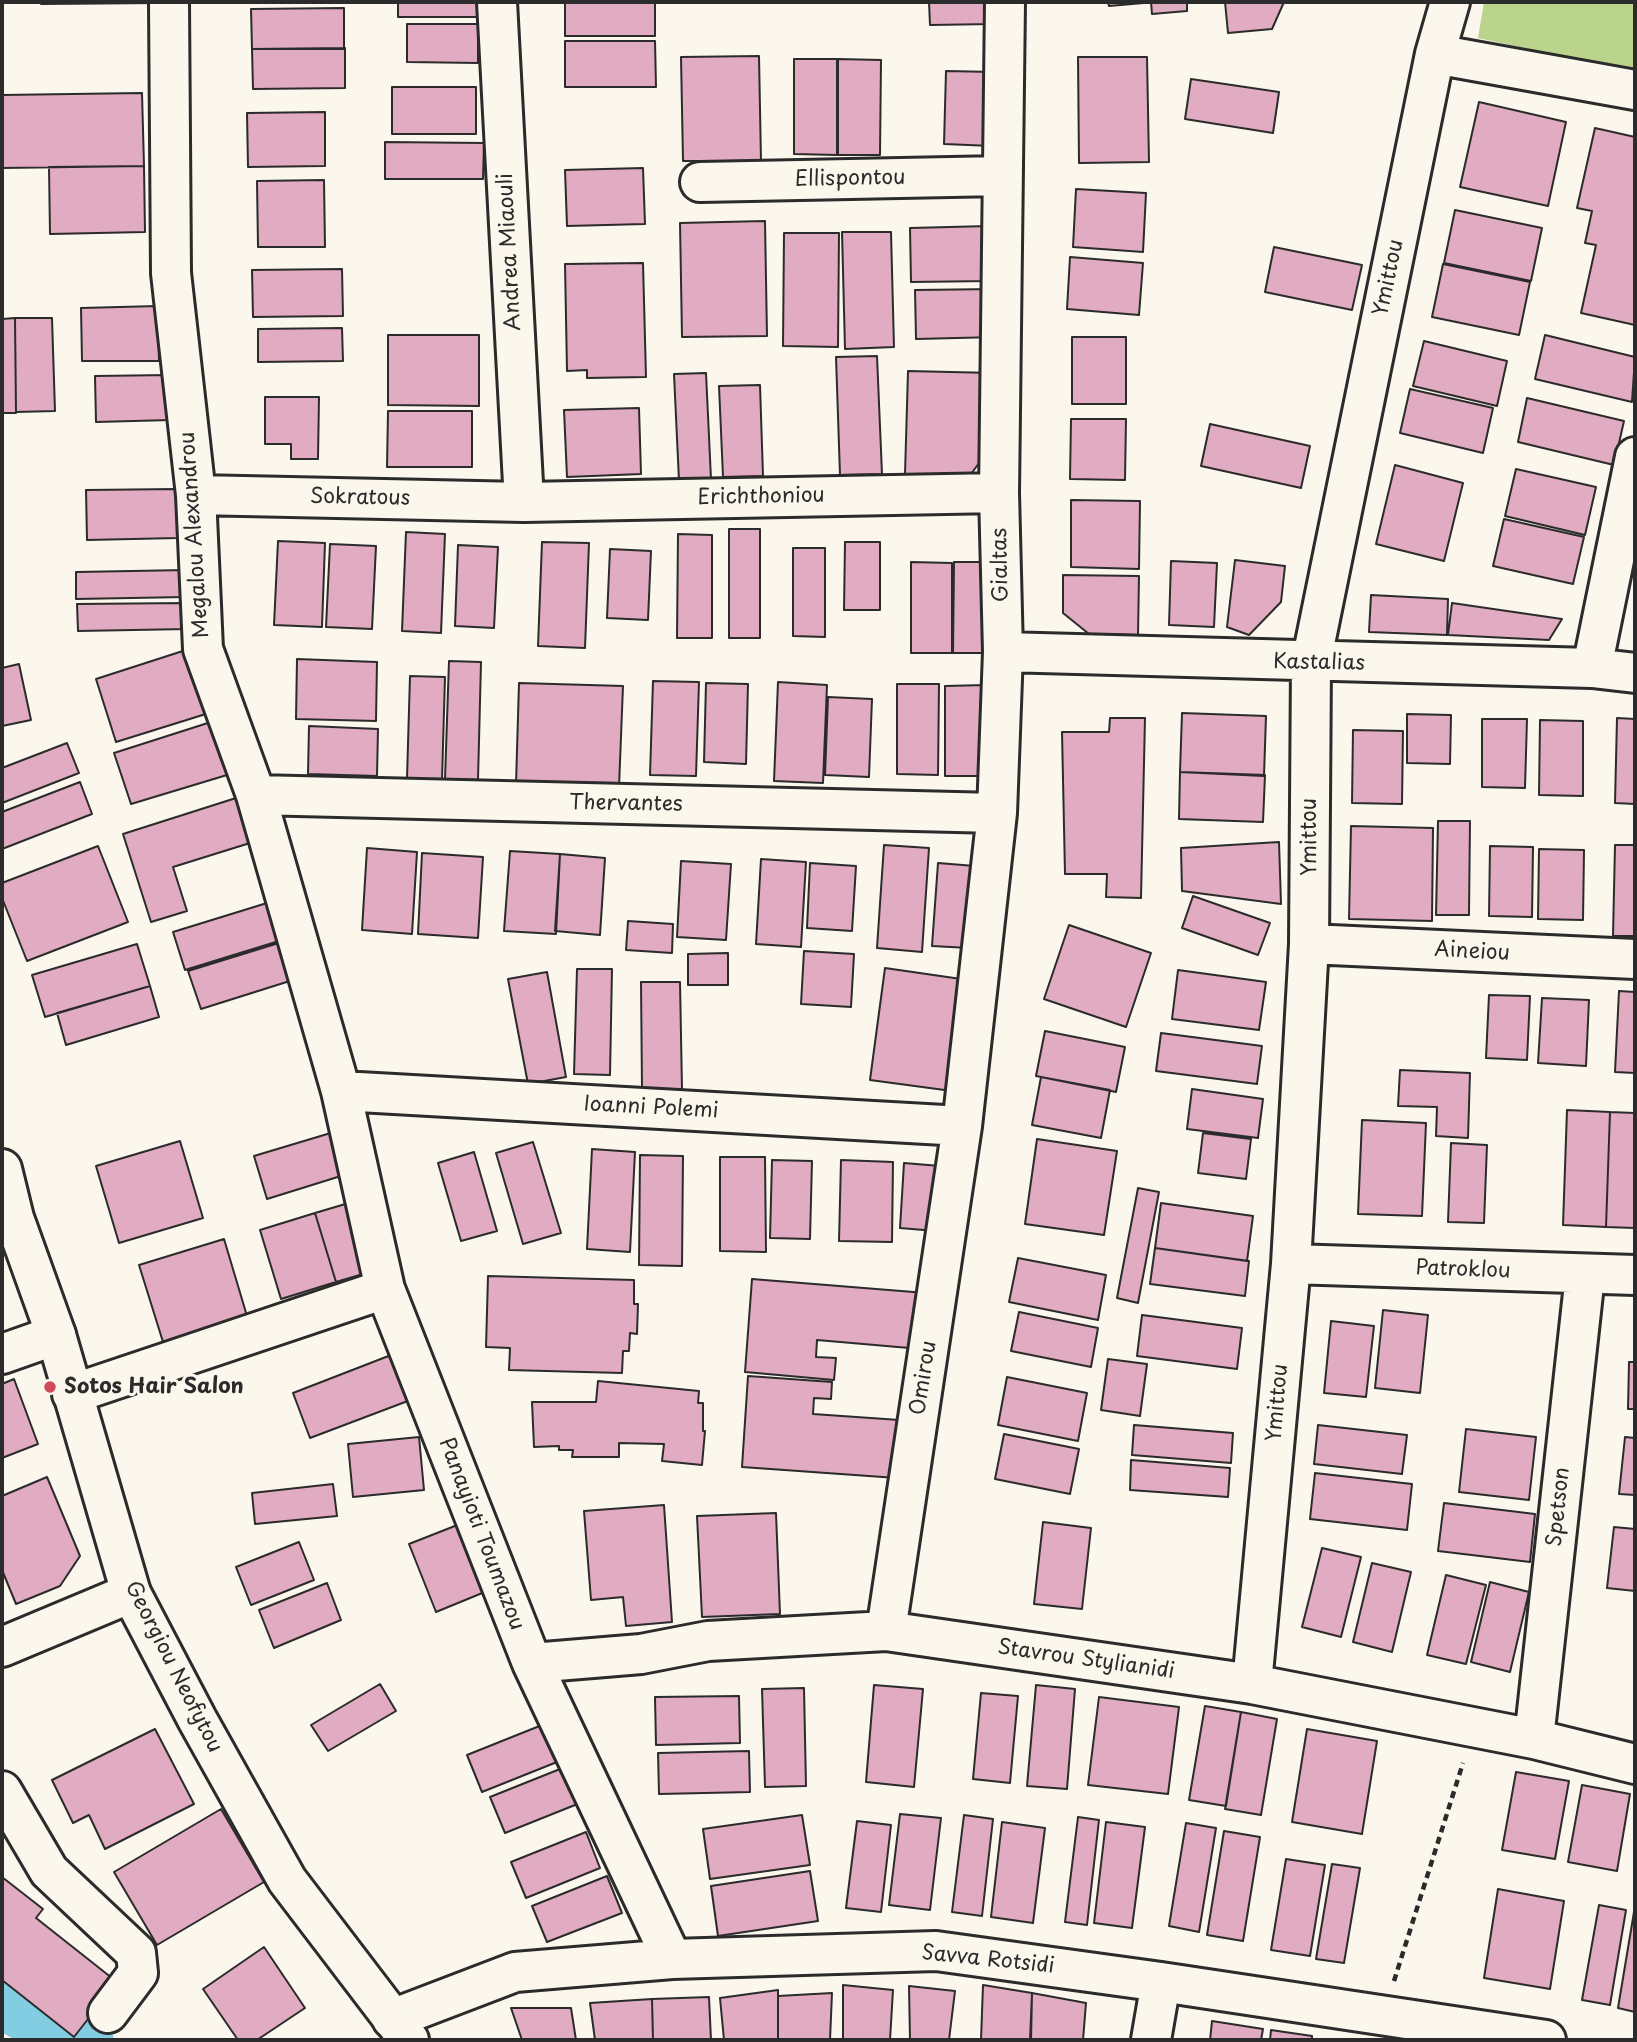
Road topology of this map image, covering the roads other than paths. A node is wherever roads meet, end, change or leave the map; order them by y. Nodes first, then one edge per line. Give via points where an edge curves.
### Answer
1 (169, 2) edge
2 (497, 2) edge
3 (1005, 2) edge
4 (1450, 2) edge
5 (1435, 54) junction
6 (1635, 90) edge
7 (1001, 176) junction
8 (700, 182) dead end
9 (1635, 457) edge
10 (999, 493) junction
11 (196, 495) junction
12 (524, 502) junction
13 (1003, 652) junction
14 (1311, 663) junction
15 (1592, 668) junction
16 (1635, 673) edge
17 (256, 795) junction
18 (997, 813) junction
19 (1309, 944) junction
20 (1635, 959) edge
21 (341, 1091) junction
22 (962, 1126) junction
23 (2, 1170) edge
24 (1291, 1264) junction
25 (1585, 1275) junction
26 (1635, 1275) edge
27 (385, 1289) junction
28 (56, 1335) junction
29 (2, 1353) edge
30 (72, 1394) junction
31 (131, 1593) junction
32 (886, 1631) junction
33 (2, 1647) edge
34 (532, 1662) junction
35 (1252, 1684) junction
36 (1534, 1739) junction
37 (1635, 1764) edge
38 (2, 1791) edge
39 (672, 1959) junction
40 (1161, 1982) junction
41 (108, 2013) dead end
42 (400, 2030) edge
43 (1151, 2040) edge
44 (1546, 2040) edge

1 - 11 street, Megalou Alexandrou via 171,273
2 - 12 street, Andrea Miaouli
3 - 7 street, Gialtas
4 - 5 street, Ymittou
5 - 6 street
5 - 14 street, Ymittou
7 - 8 street, Ellispontou
7 - 10 street, Gialtas
9 - 15 street
10 - 12 street, Erichthoniou
10 - 13 street, Gialtas
11 - 12 street, Sokratous
11 - 17 street, Megalou Alexandrou via 203,649
13 - 14 street, Kastalias
13 - 18 street, Gialtas
14 - 15 street, Kastalias
14 - 19 street, Ymittou
15 - 16 street, Kastalias
17 - 18 street, Thervantes
17 - 21 street, Megalou Alexandrou
18 - 22 street, Gialtas
19 - 20 street, Aineiou
19 - 24 street, Ymittou
21 - 22 street, Ioanni Polemi
21 - 27 street, Panayioti Toumazou
22 - 32 street, Omirou
23 - 28 street, Georgiou Neofytou via 14,1218
24 - 25 street, Patroklou
24 - 35 street, Ymittou
25 - 26 street, Patroklou
25 - 36 street, Spetson
27 - 30 street
27 - 34 street, Panayioti Toumazou
28 - 29 street
28 - 30 street, Georgiou Neofytou
30 - 31 street, Georgiou Neofytou
31 - 33 street
31 - 42 street, Georgiou Neofytou via 287,1880
32 - 34 street, Stavrou Stylianidi via 708,1641 641,1654
32 - 35 street, Stavrou Stylianidi
34 - 39 street, Panayioti Toumazou
35 - 36 street, Stavrou Stylianidi
36 - 37 street, Stavrou Stylianidi
38 - 41 street via 49,1871 136,1954 138,1973
39 - 40 street, Savva Rotsidi via 936,1951
39 - 42 street, Savva Rotsidi via 515,1972
40 - 43 street
40 - 44 street, Savva Rotsidi

